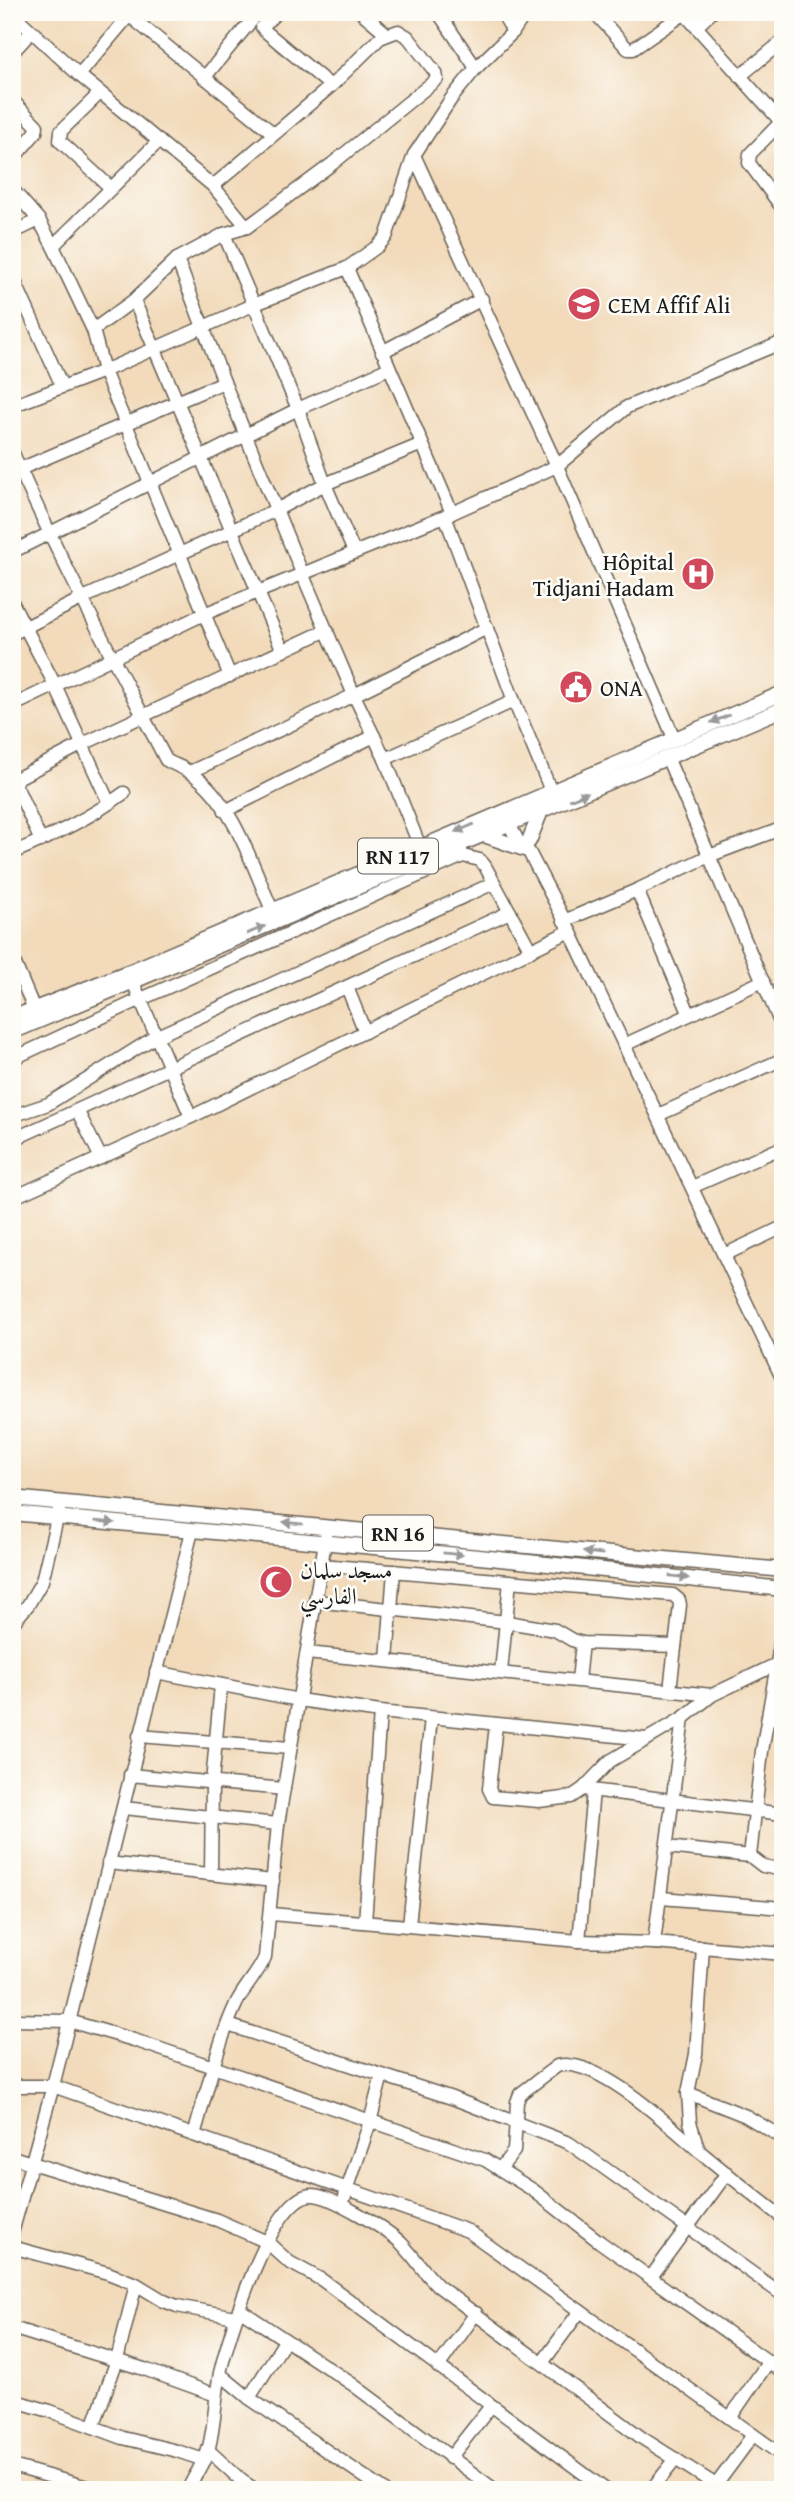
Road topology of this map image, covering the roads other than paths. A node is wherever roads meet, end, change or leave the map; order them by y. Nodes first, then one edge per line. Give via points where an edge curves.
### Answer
1 (276, 12) edge
2 (361, 12) edge
3 (438, 12) edge
4 (502, 12) edge
5 (526, 12) edge
6 (594, 12) edge
7 (712, 12) edge
8 (12, 13) edge
9 (129, 13) edge
10 (684, 13) edge
11 (252, 20) edge
12 (696, 26) junction
13 (31, 32) junction
14 (513, 33) junction
15 (387, 34) junction
16 (783, 41) edge
17 (12, 53) edge
18 (476, 68) junction
19 (79, 75) junction
20 (740, 76) junction
21 (204, 78) junction
22 (331, 86) junction
23 (100, 93) junction
24 (12, 100) edge
25 (782, 122) edge
26 (274, 134) junction
27 (159, 141) junction
28 (414, 155) junction
29 (12, 160) edge
30 (213, 186) junction
31 (111, 188) junction
32 (12, 189) edge
33 (782, 206) edge
34 (39, 220) junction
35 (247, 227) junction
36 (12, 233) edge
37 (224, 234) junction
38 (53, 246) junction
39 (177, 260) junction
40 (347, 268) junction
41 (13, 281) edge
42 (482, 299) junction
43 (134, 300) junction
44 (253, 305) junction
45 (203, 328) junction
46 (93, 330) junction
47 (783, 342) edge
48 (154, 350) junction
49 (382, 352) junction
50 (389, 368) junction
51 (104, 371) junction
52 (224, 382) junction
53 (62, 386) junction
54 (177, 402) junction
55 (12, 406) edge
56 (298, 409) junction
57 (126, 424) junction
58 (247, 435) junction
59 (422, 444) junction
60 (12, 451) edge
61 (200, 457) junction
62 (557, 466) junction
63 (20, 469) junction
64 (150, 481) junction
65 (325, 484) junction
66 (276, 509) junction
67 (448, 515) junction
68 (231, 529) junction
69 (48, 532) junction
70 (12, 552) edge
71 (179, 552) junction
72 (354, 552) junction
73 (302, 573) junction
74 (257, 592) junction
75 (83, 598) junction
76 (12, 602) edge
77 (205, 614) junction
78 (26, 626) junction
79 (487, 628) junction
80 (327, 630) junction
81 (12, 634) edge
82 (283, 651) junction
83 (112, 659) junction
84 (230, 676) junction
85 (55, 685) junction
86 (783, 693) edge
87 (354, 695) junction
88 (514, 701) junction
89 (12, 706) edge
90 (783, 709) edge
91 (143, 716) junction
92 (374, 736) junction
93 (674, 738) junction
94 (83, 744) junction
95 (667, 757) junction
96 (386, 759) junction
97 (191, 772) junction
98 (13, 780) edge
99 (551, 791) junction
100 (124, 793) dead end
101 (109, 803) junction
102 (225, 811) junction
103 (541, 811) junction
104 (521, 812) junction
105 (506, 818) junction
106 (783, 828) edge
107 (484, 835) junction
108 (41, 841) junction
109 (420, 847) junction
110 (527, 847) junction
111 (461, 851) junction
112 (12, 853) edge
113 (709, 856) junction
114 (494, 883) junction
115 (637, 890) junction
116 (272, 910) junction
117 (510, 912) junction
118 (567, 926) junction
119 (531, 951) junction
120 (12, 957) edge
121 (763, 981) junction
122 (132, 982) junction
123 (347, 987) junction
124 (139, 1000) junction
125 (34, 1009) junction
126 (689, 1013) junction
127 (12, 1018) edge
128 (783, 1029) edge
129 (12, 1032) edge
130 (365, 1032) junction
131 (155, 1037) junction
132 (624, 1045) junction
133 (12, 1059) edge
134 (783, 1059) edge
135 (170, 1069) junction
136 (78, 1112) junction
137 (657, 1115) junction
138 (12, 1116) edge
139 (191, 1117) junction
140 (12, 1140) edge
141 (783, 1147) edge
142 (100, 1158) junction
143 (692, 1186) junction
144 (12, 1198) edge
145 (783, 1228) edge
146 (724, 1255) junction
147 (782, 1377) edge
148 (12, 1497) edge
149 (61, 1502) junction
150 (12, 1513) edge
151 (56, 1518) junction
152 (328, 1527) junction
153 (192, 1531) junction
154 (324, 1543) junction
155 (321, 1565) junction
156 (593, 1568) junction
157 (783, 1570) edge
158 (394, 1572) junction
159 (510, 1581) junction
160 (592, 1588) junction
161 (783, 1589) edge
162 (315, 1601) junction
163 (391, 1609) junction
164 (507, 1622) junction
165 (783, 1623) edge
166 (12, 1624) edge
167 (582, 1643) junction
168 (675, 1646) junction
169 (307, 1653) junction
170 (387, 1660) junction
171 (778, 1664) junction
172 (156, 1672) junction
173 (501, 1672) junction
174 (578, 1680) junction
175 (221, 1685) junction
176 (670, 1690) junction
177 (712, 1695) junction
178 (299, 1700) junction
179 (380, 1712) junction
180 (768, 1717) junction
181 (431, 1718) junction
182 (683, 1718) junction
183 (783, 1719) edge
184 (496, 1725) junction
185 (139, 1736) junction
186 (646, 1739) junction
187 (215, 1742) junction
188 (290, 1748) junction
189 (130, 1775) junction
190 (212, 1783) junction
191 (284, 1789) junction
192 (588, 1790) junction
193 (674, 1800) junction
194 (123, 1808) junction
195 (755, 1810) junction
196 (783, 1814) edge
197 (213, 1817) junction
198 (278, 1824) junction
199 (667, 1847) junction
200 (750, 1856) junction
201 (108, 1863) junction
202 (783, 1870) edge
203 (211, 1874) junction
204 (274, 1881) junction
205 (661, 1898) junction
206 (783, 1908) edge
207 (271, 1914) junction
208 (365, 1922) junction
209 (409, 1925) junction
210 (579, 1941) junction
211 (654, 1943) junction
212 (703, 1947) junction
213 (783, 1954) edge
214 (12, 2020) edge
215 (69, 2021) junction
216 (228, 2025) junction
217 (214, 2067) junction
218 (382, 2075) junction
219 (12, 2086) edge
220 (53, 2086) junction
221 (688, 2093) junction
222 (370, 2122) junction
223 (516, 2122) junction
224 (194, 2135) junction
225 (783, 2138) edge
226 (699, 2151) junction
227 (12, 2157) edge
228 (33, 2164) junction
229 (500, 2169) junction
230 (727, 2173) junction
231 (347, 2189) junction
232 (341, 2206) junction
233 (783, 2218) edge
234 (685, 2227) junction
235 (12, 2233) edge
236 (267, 2242) junction
237 (12, 2247) edge
238 (651, 2277) junction
239 (136, 2284) junction
240 (783, 2295) edge
241 (580, 2311) junction
242 (237, 2313) junction
243 (476, 2313) junction
244 (12, 2328) edge
245 (285, 2341) junction
246 (117, 2360) junction
247 (769, 2361) junction
248 (542, 2363) junction
249 (438, 2367) junction
250 (783, 2372) edge
251 (220, 2374) junction
252 (216, 2395) junction
253 (249, 2398) junction
254 (12, 2400) edge
255 (491, 2406) junction
256 (730, 2418) junction
257 (93, 2427) junction
258 (753, 2435) junction
259 (206, 2455) junction
260 (783, 2456) edge
261 (450, 2458) junction
262 (676, 2459) junction
263 (12, 2466) edge
264 (720, 2487) edge
265 (98, 2490) edge
266 (188, 2490) edge
267 (257, 2490) edge
268 (384, 2490) edge
269 (495, 2490) edge
270 (606, 2490) edge
271 (651, 2490) edge

1 - 11 street
2 - 15 street
3 - 18 street
4 - 14 street
5 - 14 street
6 - 10 street via 633,50
7 - 12 street
8 - 13 street
9 - 19 street
9 - 21 street
10 - 12 street
11 - 21 street
11 - 22 street
12 - 20 street
13 - 17 street
13 - 19 street
14 - 18 street
15 - 22 street
15 - 35 street via 398,31 408,37 437,79
16 - 20 street
18 - 28 street
19 - 23 street
20 - 25 street
21 - 26 street
22 - 26 street
23 - 27 street
23 - 31 street via 61,131 60,141
24 - 29 street via 37,126
25 - 33 street via 748,159
26 - 30 street
27 - 30 street
27 - 31 street
28 - 40 street via 386,237
28 - 42 street
30 - 35 street
31 - 38 street
32 - 34 street
34 - 36 street
34 - 38 street
35 - 37 street
37 - 39 street
37 - 44 street
38 - 46 street
39 - 43 street
39 - 45 street
40 - 44 street
40 - 49 street
41 - 53 street
42 - 49 street
42 - 62 street
43 - 46 street
43 - 48 street
44 - 45 street
44 - 56 street
45 - 48 street
45 - 52 street
46 - 51 street
47 - 62 street via 627,407
48 - 51 street
48 - 54 street
49 - 50 street
50 - 56 street
50 - 59 street
51 - 53 street
51 - 57 street
52 - 54 street
52 - 58 street
53 - 55 street
54 - 57 street
54 - 61 street
56 - 58 street
56 - 65 street
57 - 63 street
57 - 64 street
58 - 61 street
58 - 66 street
59 - 65 street
59 - 67 street
60 - 63 street
61 - 64 street
61 - 68 street
62 - 67 street
62 - 93 street
63 - 69 street
64 - 69 street
64 - 71 street
65 - 66 street
65 - 72 street
66 - 68 street
66 - 73 street
67 - 72 street
67 - 79 street
68 - 71 street
68 - 74 street
69 - 70 street
69 - 75 street
71 - 75 street
71 - 77 street
72 - 73 street
73 - 74 street
73 - 80 street
74 - 77 street
74 - 82 street
75 - 78 street
75 - 83 street
76 - 78 street
77 - 83 street
77 - 84 street
78 - 81 street
78 - 85 street
79 - 87 street
79 - 88 street
80 - 82 street
80 - 87 street
82 - 84 street
83 - 85 street
83 - 91 street
84 - 91 street
85 - 89 street
85 - 94 street
86 -> 93 main road, RN 117
87 - 92 street
87 - 97 street
88 - 96 street
88 - 99 street
90 - 95 main road, RN 117
91 - 94 street
91 - 97 street via 166,760
92 - 96 street
92 - 102 street
93 - 99 main road, RN 117
94 - 98 street
94 - 101 street
103 -> 95 main road, RN 117
95 - 113 street
96 - 109 street
97 - 102 street
98 - 108 street
99 - 104 main road, RN 117
100 - 101 street
101 - 108 street
102 - 116 street
103 - 104 main road, RN 117
103 - 110 main road
104 - 105 main road, RN 117
104 - 110 street
105 - 107 main road, RN 117
105 -> 109 main road, RN 117
105 - 110 street
106 - 113 street
107 - 110 main road
107 - 111 main road, RN 117
108 - 112 street
109 - 116 main road, RN 117
110 - 118 street
111 - 114 street via 480,860
122 -> 111 main road, RN 117
111 - 124 street
113 - 115 street
113 - 121 street
114 - 117 street
114 - 131 street
115 - 118 street
115 - 126 street
116 - 125 main road, RN 117
117 - 119 street
117 - 123 street
118 - 119 street
118 - 132 street
119 - 130 street
120 - 125 street
121 - 126 street
121 - 128 street
122 - 124 street
122 - 129 main road, RN 117
123 - 130 street
123 - 135 street
124 - 131 street
124 - 133 street
125 - 127 main road, RN 117
126 - 132 street
130 - 139 street
131 - 135 street
131 - 138 street via 48,1104
132 - 137 street
134 - 137 street
135 - 136 street
135 - 139 street
136 - 140 street
136 - 142 street
137 - 143 street
139 - 142 street
141 - 143 street
142 - 144 street
143 - 146 street
145 - 146 street
146 - 147 street
148 - 149 main road, RN 16
149 - 151 street
152 -> 149 main road, RN 16
150 - 151 main road, RN 16
151 -> 153 main road, RN 16
151 - 166 street via 42,1581
152 - 154 street
157 -> 152 main road, RN 16
153 - 154 main road, RN 16
153 - 172 street
154 - 155 street
154 -> 156 main road, RN 16
155 - 158 street
155 - 162 street
156 - 160 street
156 -> 161 main road, RN 16
158 - 159 street
158 - 163 street
159 - 160 street
159 - 164 street
160 - 168 street via 676,1597 680,1605
162 - 163 street
162 - 169 street
163 - 164 street
163 - 170 street
164 - 167 street via 555,1630
164 - 173 street
165 - 171 street
167 - 168 street
167 - 174 street
168 - 176 street
169 - 170 street
169 - 178 street
170 - 173 street
171 - 177 street
171 - 180 street
172 - 175 street
172 - 185 street
173 - 174 street
174 - 176 street
175 - 178 street
175 - 187 street
176 - 177 street
177 - 182 street
178 - 179 street
178 - 188 street
179 - 181 street
179 - 208 street
180 - 183 street
180 - 195 street
181 - 184 street
181 - 209 street
182 - 186 street
182 - 193 street
184 - 186 street
184 - 192 street via 489,1789 493,1797 556,1801
185 - 187 street
185 - 189 street
186 - 192 street via 610,1761
187 - 188 street
187 - 190 street
188 - 191 street
189 - 190 street
189 - 194 street
190 - 191 street
190 - 197 street
191 - 198 street
192 - 193 street
192 - 210 street
193 - 195 street
193 - 199 street
194 - 197 street
194 - 201 street
195 - 196 street
195 - 200 street
197 - 198 street
197 - 203 street
198 - 204 street
199 - 200 street
199 - 205 street
200 - 202 street via 763,1866
201 - 203 street
201 - 215 street
203 - 204 street
204 - 207 street
205 - 206 street
205 - 211 street
207 - 208 street
207 - 216 street via 265,1957
208 - 209 street
209 - 210 street
210 - 211 street
211 - 212 street
212 - 213 street
212 - 221 street via 696,2054
214 - 215 street
215 - 217 street
215 - 220 street
216 - 217 street
216 - 218 street
217 - 222 street
217 - 224 street
218 - 222 street
218 - 223 street
219 - 220 street
220 - 224 street
220 - 228 street
221 - 225 street via 746,2116
221 - 226 street
222 - 229 street
222 - 231 street
223 - 226 street via 520,2094 564,2064 590,2071 639,2100
223 - 229 street via 514,2151
223 - 234 street via 582,2150
224 - 231 street
226 - 230 street
227 - 228 street
228 - 235 street
228 - 236 street via 217,2220
229 - 238 street
230 - 233 street
230 - 234 street
231 - 232 street
231 - 241 street via 468,2231
232 - 236 street via 315,2195 302,2197 291,2203
232 - 243 street via 391,2234 438,2286
234 - 238 street
234 - 240 street
236 - 242 street
236 - 249 street
237 - 239 street
238 - 247 street
239 - 242 street via 177,2306
239 - 246 street
241 - 248 street
241 - 256 street
242 - 245 street
242 - 251 street
243 - 248 street
243 - 249 street
244 - 246 street
245 - 253 street
245 - 261 street via 352,2384
246 - 252 street
246 - 257 street
247 - 250 street
247 - 256 street
248 - 262 street
249 - 255 street
251 - 252 street
251 - 253 street
252 - 259 street
253 - 268 street
254 - 257 street
255 - 261 street
255 - 270 street
256 - 258 street
257 - 259 street via 122,2438
258 - 260 street
258 - 264 street
259 - 266 street
259 - 267 street
261 - 269 street
262 - 264 street
262 - 271 street
263 - 265 street

